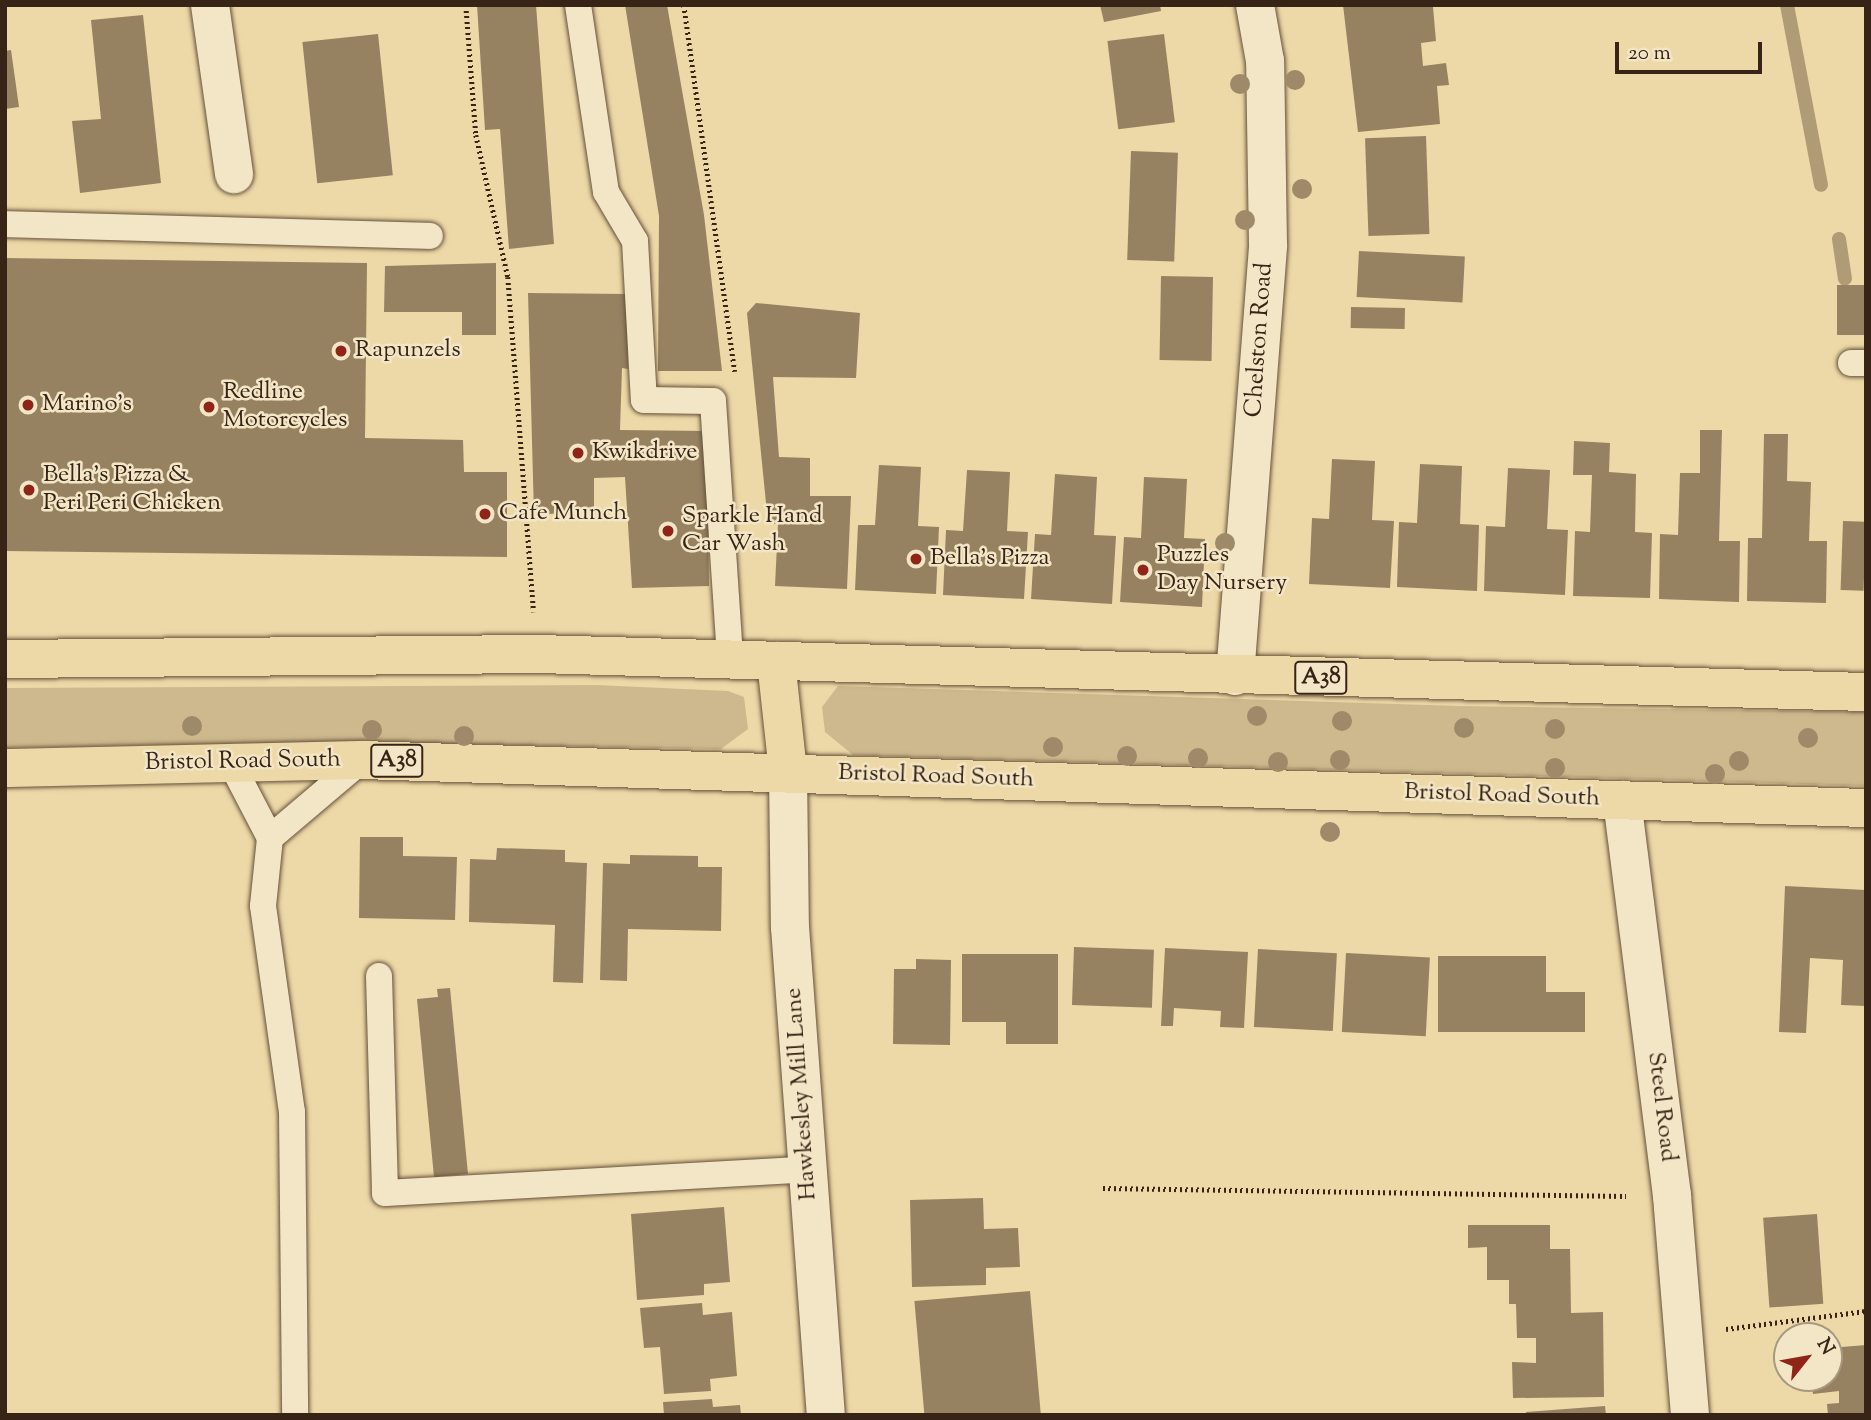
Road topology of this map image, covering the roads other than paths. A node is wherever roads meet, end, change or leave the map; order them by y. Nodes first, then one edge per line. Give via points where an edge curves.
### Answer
1 (210, 5) edge
2 (578, 5) edge
3 (1255, 5) edge
4 (234, 174) dead end
5 (5, 224) edge
6 (429, 236) dead end
7 (5, 659) edge
8 (730, 660) junction
9 (776, 661) junction
10 (1235, 676) junction
11 (1866, 692) edge
12 (362, 760) junction
13 (230, 761) junction
14 (5, 768) edge
15 (788, 772) junction
16 (1622, 800) junction
17 (1866, 808) edge
18 (270, 838) junction
19 (379, 976) dead end
20 (808, 1169) junction
21 (295, 1415) edge
22 (826, 1415) edge
23 (1690, 1415) edge

1 - 4 street
2 - 8 lane via 606,191 635,241 644,400 713,401
3 - 10 street, Chelston Road via 1265,61 1268,245
5 - 6 lane
7 - 8 highway, A38 via 538,654
8 - 9 highway, A38
9 - 10 highway, A38
9 - 15 highway
10 - 11 highway, A38
12 - 13 highway, Bristol Road South / A38
12 - 15 highway, Bristol Road South / A38
12 - 18 lane
13 - 14 highway, Bristol Road South / A38
13 - 18 lane
15 - 16 highway, Bristol Road South / A38
15 - 20 street, Hawkesley Mill Lane via 790,927
16 - 17 highway, Bristol Road South / A38
16 - 23 street, Steel Road via 1672,1196
18 - 21 lane via 263,906 292,1112
19 - 20 lane via 386,1193
20 - 22 street, Hawkesley Mill Lane

